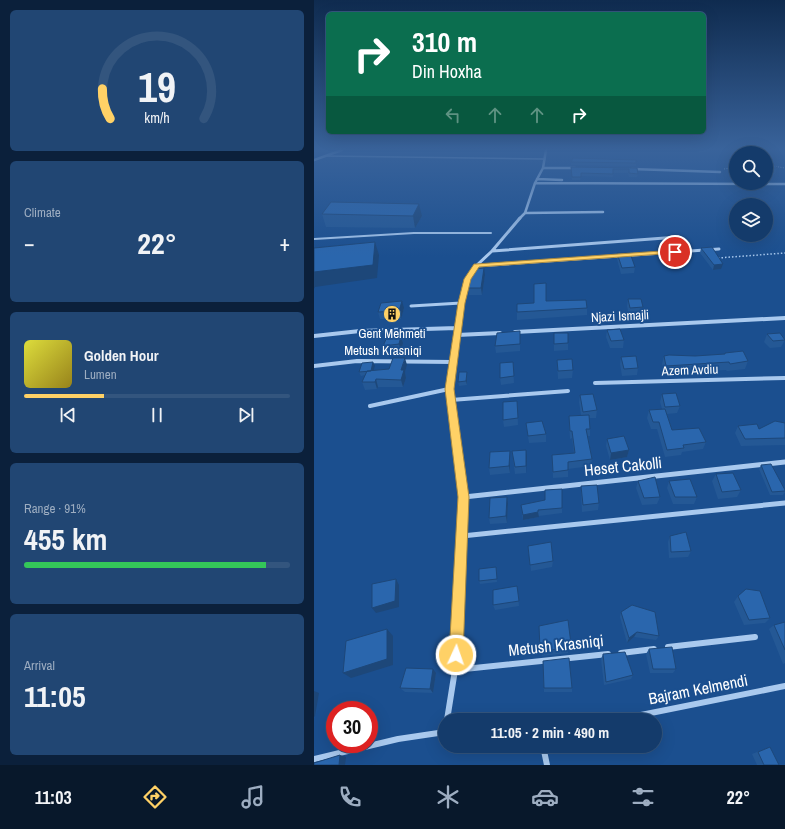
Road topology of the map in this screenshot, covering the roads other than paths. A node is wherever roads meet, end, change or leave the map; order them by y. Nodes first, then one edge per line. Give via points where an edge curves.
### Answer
1 (534, 186) edge
2 (525, 212) junction
3 (603, 212) dead end
4 (491, 232) dead end
5 (678, 237) dead end
6 (314, 239) edge
7 (719, 249) dead end
8 (492, 251) junction
9 (476, 266) junction
10 (461, 303) junction
11 (411, 306) dead end
12 (785, 318) edge
13 (457, 328) junction
14 (512, 332) edge
15 (504, 333) edge
16 (457, 335) junction
17 (314, 336) edge
18 (453, 362) junction
19 (314, 366) edge
20 (785, 378) edge
21 (595, 382) dead end
22 (449, 389) junction
23 (568, 391) dead end
24 (451, 400) junction
25 (370, 406) dead end
26 (785, 462) edge
27 (464, 497) junction
28 (785, 503) edge
29 (462, 536) junction
30 (755, 637) dead end
31 (455, 670) junction
32 (785, 686) edge
33 (448, 713) edge
34 (651, 713) edge
35 (438, 732) edge
36 (544, 753) edge
37 (314, 759) edge
38 (547, 765) edge

1 - 2 street
2 - 3 street
2 - 8 street
4 - 6 lane via 414,233
5 - 8 street
7 - 9 street
8 - 9 street
9 - 10 street via 467,279
10 - 11 street
10 - 13 street
12 - 14 street, Njazi Ismajli
13 - 16 street
13 - 17 street via 360,331
15 - 16 street
16 - 18 street
18 - 19 street, Metush Krasniqi via 357,361
18 - 22 street
20 - 21 street, Azem Avdiu
22 - 24 street
22 - 25 street
23 - 24 street
24 - 27 street
26 - 27 street, Heset Cakolli
27 - 29 street
28 - 29 street
29 - 31 street
30 - 31 street, Metush Krasniqi
31 - 33 street
32 - 34 street, Bajram Kelmendi
35 - 37 street
36 - 38 street

